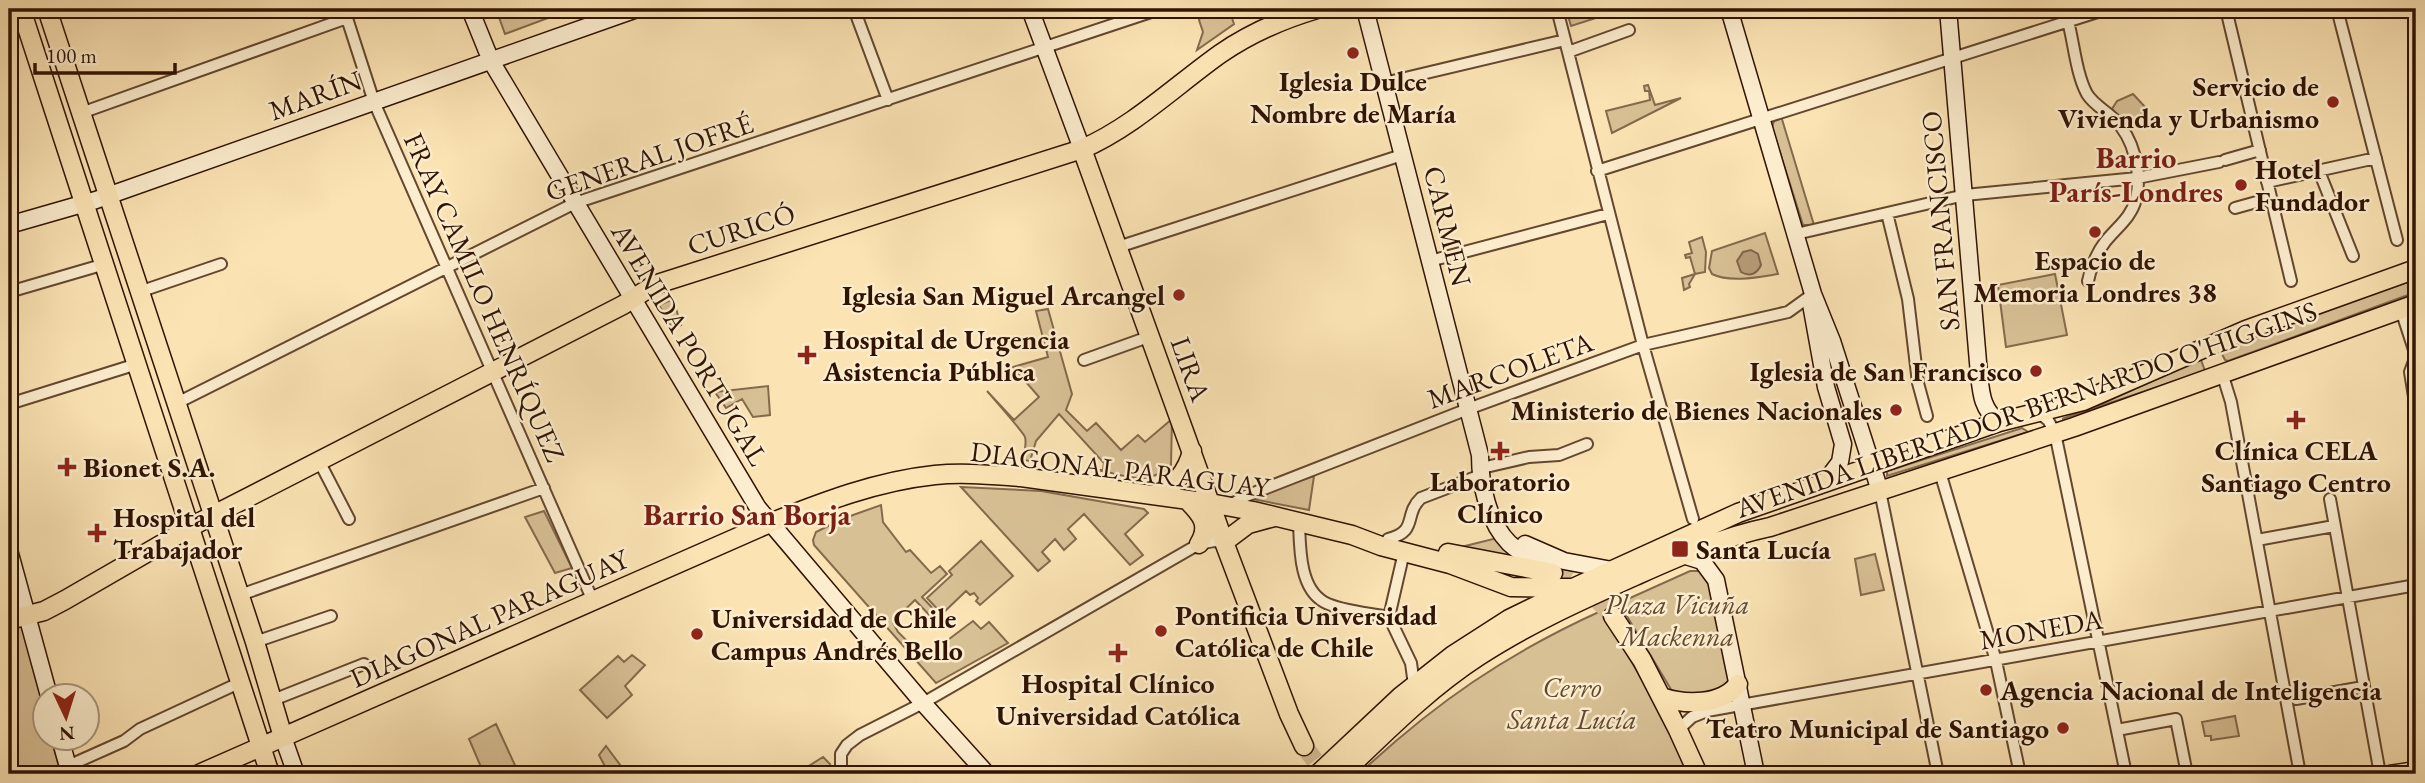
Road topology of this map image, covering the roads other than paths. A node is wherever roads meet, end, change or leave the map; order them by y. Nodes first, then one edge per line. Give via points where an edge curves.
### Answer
1 (21, 9) edge
2 (47, 9) edge
3 (470, 9) edge
4 (637, 9) edge
5 (854, 9) edge
6 (1030, 9) edge
7 (1160, 9) edge
8 (1317, 9) edge
9 (1365, 9) edge
10 (1557, 9) edge
11 (1729, 9) edge
12 (1948, 9) edge
13 (2107, 9) edge
14 (2226, 9) edge
15 (2337, 9) edge
16 (345, 13) edge
17 (1135, 13) edge
18 (2068, 21) junction
19 (1629, 30) dead end
20 (1566, 46) junction
21 (1045, 48) junction
22 (1953, 58) junction
23 (491, 61) junction
24 (1384, 83) junction
25 (888, 100) junction
26 (374, 102) junction
27 (81, 113) junction
28 (1762, 117) junction
29 (1082, 149) junction
30 (2260, 150) junction
31 (1402, 155) junction
32 (2376, 158) junction
33 (1597, 171) junction
34 (2319, 171) junction
35 (2137, 178) junction
36 (2267, 182) junction
37 (1965, 195) junction
38 (108, 196) junction
39 (2271, 198) junction
40 (575, 203) junction
41 (85, 204) junction
42 (2235, 208) dead end
43 (1887, 213) junction
44 (1608, 215) junction
45 (9, 225) edge
46 (1796, 234) junction
47 (2397, 240) dead end
48 (1118, 247) junction
49 (2353, 256) dead end
50 (1430, 261) junction
51 (105, 264) junction
52 (221, 264) dead end
53 (446, 267) junction
54 (2416, 269) edge
55 (2088, 281) dead end
56 (2291, 281) dead end
57 (9, 292) edge
58 (139, 292) junction
59 (1813, 295) junction
60 (632, 298) junction
61 (2409, 307) edge
62 (1151, 336) junction
63 (1643, 345) junction
64 (2211, 345) junction
65 (1084, 360) dead end
66 (137, 364) junction
67 (492, 372) junction
68 (2221, 373) junction
69 (2416, 397) edge
70 (177, 403) junction
71 (9, 404) edge
72 (1468, 409) junction
73 (2038, 412) junction
74 (1927, 416) dead end
75 (1999, 422) junction
76 (2055, 433) junction
77 (1587, 444) dead end
78 (1192, 451) junction
79 (319, 461) junction
80 (1482, 466) junction
81 (1872, 467) junction
82 (1940, 472) junction
83 (1825, 482) junction
84 (544, 488) junction
85 (1880, 491) junction
86 (1156, 495) junction
87 (1187, 499) junction
88 (2330, 499) dead end
89 (1219, 504) junction
90 (214, 515) junction
91 (1278, 516) junction
92 (349, 519) dead end
93 (1693, 519) dead end
94 (1299, 522) junction
95 (770, 523) junction
96 (2334, 526) junction
97 (190, 527) junction
98 (1352, 535) junction
99 (1388, 539) junction
100 (2256, 540) junction
101 (1224, 541) junction
102 (1199, 544) junction
103 (9, 551) edge
104 (1404, 552) junction
105 (1682, 555) junction
106 (1612, 570) junction
107 (1553, 573) joint
108 (2416, 585) edge
109 (1573, 588) junction
110 (240, 595) junction
111 (2346, 597) junction
112 (593, 601) junction
113 (2270, 611) junction
114 (27, 616) junction
115 (331, 616) dead end
116 (1613, 616) tunnel mouth
117 (1389, 617) junction
118 (9, 620) edge
119 (255, 642) junction
120 (2099, 642) junction
121 (1996, 660) junction
122 (364, 664) dead end
123 (1919, 675) junction
124 (45, 682) edge
125 (239, 683) junction
126 (1738, 684) junction
127 (1414, 685) junction
128 (2363, 687) junction
129 (1661, 697) junction
130 (2297, 699) dead end
131 (272, 701) junction
132 (923, 704) junction
133 (1743, 705) junction
134 (1678, 730) junction
135 (2117, 730) junction
136 (283, 737) junction
137 (261, 746) junction
138 (1304, 746) tunnel mouth
139 (64, 752) edge
140 (69, 770) edge
141 (2416, 770) edge
142 (198, 774) edge
143 (270, 774) edge
144 (296, 774) edge
145 (841, 774) edge
146 (987, 774) edge
147 (1318, 774) edge
148 (1342, 774) edge
149 (1698, 774) edge
150 (1756, 774) edge
151 (1938, 774) edge
152 (2020, 774) edge
153 (2126, 774) edge
154 (2187, 774) edge
155 (2300, 774) edge
156 (2380, 774) edge
157 (2390, 774) edge

1 - 41 main road
2 - 27 main road
3 - 23 main road, AVENIDA PORTUGAL
4 - 23 main road, MARÍN
5 - 25 street
6 - 21 main road, LIRA
7 - 17 street, GENERAL JOFRÉ
8 - 29 main road, CURICÓ via 1237,43 1110,135
9 - 24 main road, CARMEN
10 - 20 street
11 - 28 main road
12 - 22 main road, SAN FRANCISCO
13 - 18 street
14 - 30 street
15 - 32 street
16 - 26 street, FRAY CAMILO HENRÍQUEZ
16 - 27 street
17 - 21 street, GENERAL JOFRÉ
18 - 22 street
18 - 35 street via 2085,89 2126,134
19 - 20 street
20 - 24 street
20 - 33 street
21 - 25 street, GENERAL JOFRÉ
21 - 29 main road, LIRA
22 - 28 street
22 - 37 main road, SAN FRANCISCO
23 - 26 main road, MARÍN
23 - 40 main road, AVENIDA PORTUGAL
24 - 31 main road, CARMEN
25 - 40 street, GENERAL JOFRÉ
26 - 38 main road, MARÍN
26 - 53 street, FRAY CAMILO HENRÍQUEZ
27 - 38 main road
28 - 33 street
28 - 46 main road
29 - 48 main road, LIRA
29 - 60 main road, CURICÓ via 661,282
30 - 35 street
30 - 36 street
31 - 48 street
31 - 50 main road, CARMEN
32 - 34 street
32 - 47 street
33 - 44 street
34 - 36 street
34 - 49 street
35 - 37 street
35 - 55 street via 2133,207 2100,250
36 - 39 street
37 - 43 street
37 - 75 main road, SAN FRANCISCO via 1981,390 1986,409
38 - 41 main road, MARÍN
38 - 58 main road
39 - 42 street
39 - 56 street
40 - 53 street, GENERAL JOFRÉ
40 - 60 main road, AVENIDA PORTUGAL
41 - 45 main road, MARÍN
41 - 51 main road
43 - 46 street
43 - 74 street via 1908,299 1918,383
44 - 50 street
44 - 63 street
46 - 59 main road
48 - 62 main road, LIRA
50 - 72 main road, CARMEN
51 - 57 street
51 - 66 main road
52 - 58 street
53 - 67 street, FRAY CAMILO HENRÍQUEZ
53 - 70 street, GENERAL JOFRÉ
54 - 64 main road, AVENIDA LIBERTADOR BERNARDO O'HIGGINS
58 - 70 main road
59 - 63 street, MARCOLETA via 1788,312
59 - 81 main road
59 - 83 main road via 1811,314 1843,449 1840,462
60 - 67 main road, CURICÓ
60 - 95 main road, AVENIDA PORTUGAL
61 - 68 main road, AVENIDA LIBERTADOR BERNARDO O'HIGGINS
61 - 69 street via 2416,356 2410,372
62 - 65 street
62 - 78 main road, LIRA
63 - 72 street, MARCOLETA
63 - 93 street
64 - 68 main road
64 - 73 main road, AVENIDA LIBERTADOR BERNARDO O'HIGGINS via 2083,401
66 - 71 street
66 - 97 main road
67 - 79 main road, CURICÓ
67 - 84 street, FRAY CAMILO HENRÍQUEZ
68 - 76 main road, AVENIDA LIBERTADOR BERNARDO O'HIGGINS
68 - 100 street via 2231,402
70 - 90 main road
72 - 80 main road, CARMEN
72 - 89 street, MARCOLETA
73 - 75 main road, AVENIDA LIBERTADOR BERNARDO O'HIGGINS
73 - 76 street
75 - 81 main road, AVENIDA LIBERTADOR BERNARDO O'HIGGINS
76 - 82 main road, AVENIDA LIBERTADOR BERNARDO O'HIGGINS
76 - 120 street
77 - 80 street via 1559,455
78 - 86 main road via 1177,481
78 - 89 main road, LIRA
79 - 90 main road, CURICÓ
79 - 92 street
80 - 99 street via 1421,498 1408,529
80 - 106 main road, CARMEN via 1502,518 1520,541 1564,561
80 - 107 main road, CARMEN via 1491,514 1503,536
81 - 83 main road, AVENIDA LIBERTADOR BERNARDO O'HIGGINS
81 - 85 main road
82 - 85 main road, AVENIDA LIBERTADOR BERNARDO O'HIGGINS
82 - 121 street
83 - 106 main road, AVENIDA LIBERTADOR BERNARDO O'HIGGINS via 1738,513
84 - 110 street
84 - 112 street, FRAY CAMILO HENRÍQUEZ
85 - 105 main road, AVENIDA LIBERTADOR BERNARDO O'HIGGINS
85 - 123 street
86 - 87 main road, DIAGONAL PARAGUAY
86 - 95 main road, DIAGONAL PARAGUAY via 1002,475 933,475 888,482
87 - 89 main road, DIAGONAL PARAGUAY
87 - 102 main road via 1204,521
88 - 96 street
89 - 91 main road, DIAGONAL PARAGUAY
89 - 101 main road, LIRA
90 - 97 main road, CURICÓ
90 - 110 main road
91 - 94 main road, DIAGONAL PARAGUAY
91 - 101 main road via 1248,524
94 - 98 main road, DIAGONAL PARAGUAY
94 - 117 street via 1302,562 1315,595 1334,606
95 - 112 main road, DIAGONAL PARAGUAY
95 - 132 main road, AVENIDA PORTUGAL
96 - 100 street
96 - 111 street
97 - 114 main road, CURICÓ via 65,600
97 - 125 main road
98 - 99 main road, DIAGONAL PARAGUAY
98 - 104 main road, DIAGONAL PARAGUAY
99 - 107 main road, DIAGONAL PARAGUAY
100 - 113 street
101 - 102 street
101 - 138 main road, LIRA
102 - 132 street
103 - 114 main road
104 - 109 main road, DIAGONAL PARAGUAY via 1511,587
104 - 117 street
105 - 126 main road via 1702,561 1716,580
105 - 148 main road, AVENIDA LIBERTADOR BERNARDO O'HIGGINS via 1545,618 1478,657 1409,711
106 - 109 main road, AVENIDA LIBERTADOR BERNARDO O'HIGGINS
108 - 111 street, MONEDA
109 - 127 main road, AVENIDA LIBERTADOR BERNARDO O'HIGGINS via 1490,630
110 - 119 main road
111 - 113 street, MONEDA
111 - 128 street
112 - 136 main road, DIAGONAL PARAGUAY
113 - 120 street, MONEDA
113 - 155 street
114 - 118 main road, CURICÓ
114 - 124 main road
115 - 119 street
116 - 129 main road
117 - 127 street via 1413,668
119 - 131 main road
120 - 121 street, MONEDA
120 - 135 street
121 - 123 street, MONEDA
121 - 152 street
122 - 131 street
123 - 133 street, MONEDA
123 - 151 street
125 - 137 main road
125 - 140 street via 140,729
126 - 129 main road via 1729,695 1718,698 1688,702
126 - 133 main road
127 - 147 main road, AVENIDA LIBERTADOR BERNARDO O'HIGGINS
128 - 130 street
128 - 156 street
129 - 134 main road
131 - 136 main road
132 - 145 street via 850,742 841,754
132 - 146 main road, AVENIDA PORTUGAL
133 - 134 street, MONEDA via 1699,713
133 - 150 main road
134 - 149 main road
135 - 153 street
135 - 154 street via 2176,719
136 - 137 main road, DIAGONAL PARAGUAY
136 - 144 main road
137 - 142 main road, DIAGONAL PARAGUAY
137 - 143 main road
139 - 140 main road
141 - 157 main road

